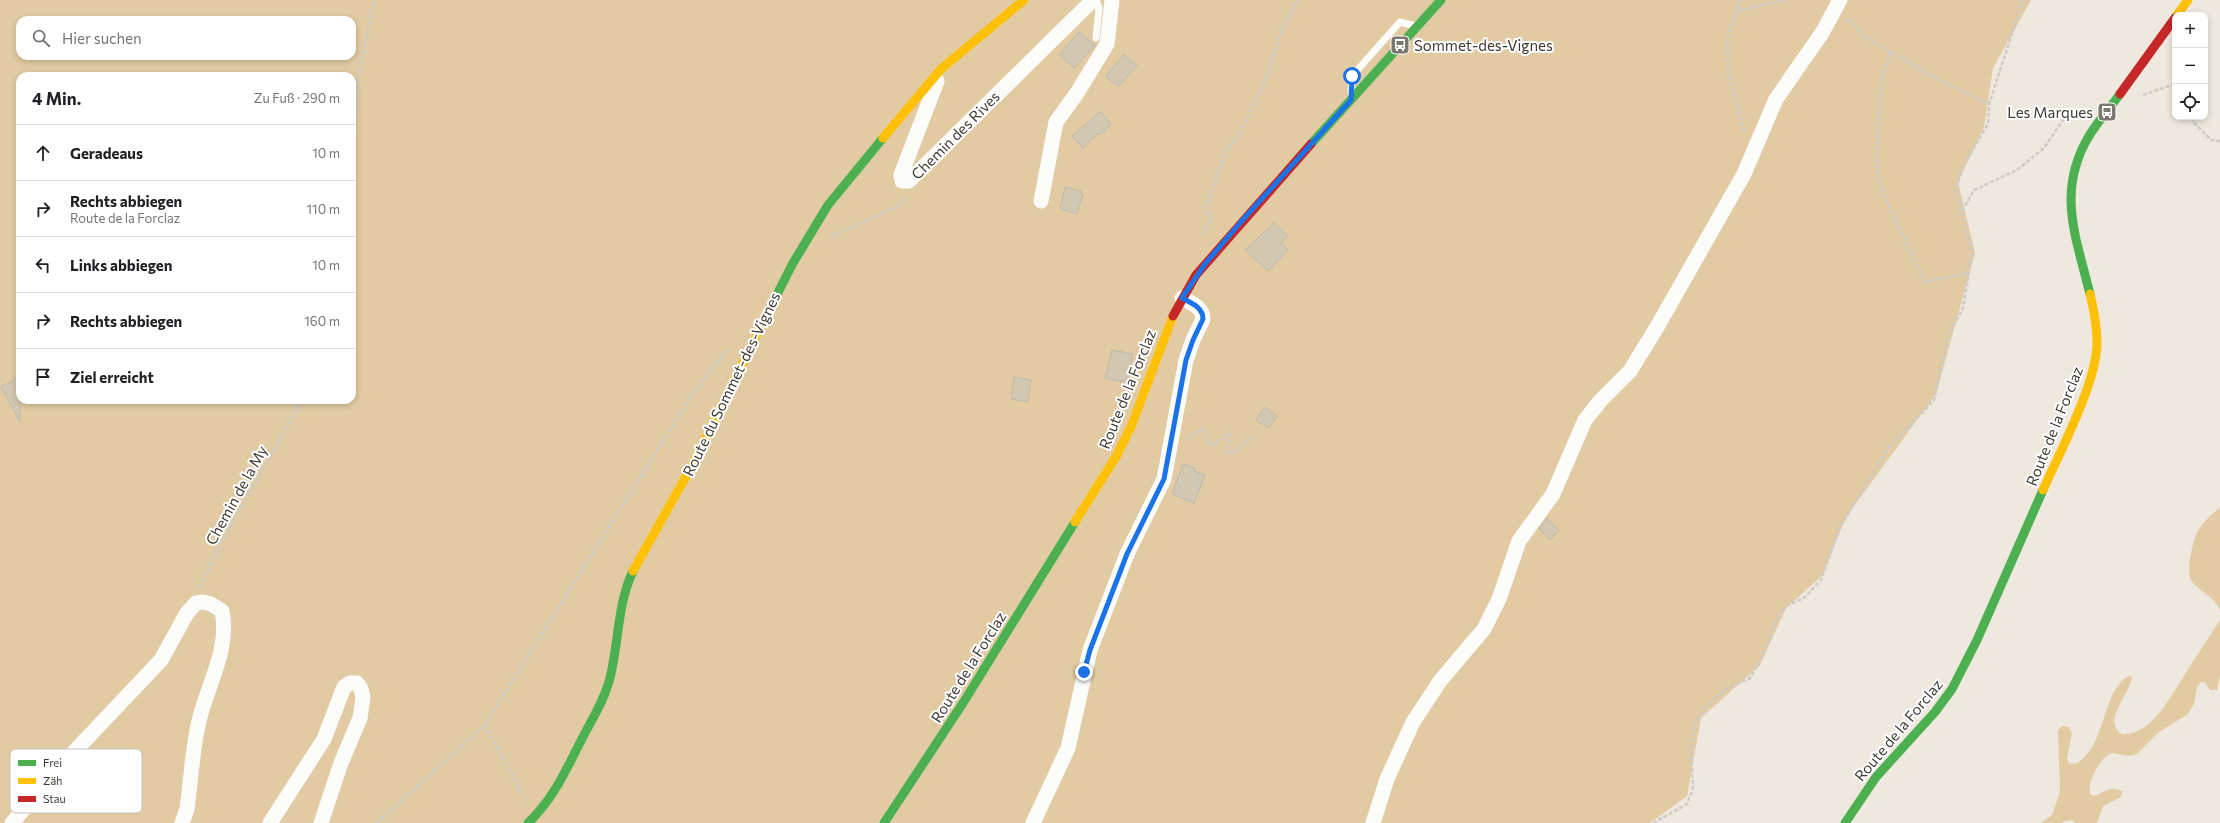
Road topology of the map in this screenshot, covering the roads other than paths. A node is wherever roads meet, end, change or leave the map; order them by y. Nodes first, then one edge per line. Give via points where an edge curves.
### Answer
1 (1024, 0) edge
2 (1093, 0) edge
3 (1096, 0) edge
4 (1112, 0) edge
5 (1840, 0) edge
6 (2188, 0) edge
7 (1433, 3) edge
8 (2179, 12) edge
9 (2172, 22) edge
10 (1417, 26) junction
11 (1096, 38) dead end
12 (941, 69) junction
13 (1351, 100) junction
14 (1041, 201) dead end
15 (1182, 298) junction
16 (76, 749) edge
17 (21, 813) edge
18 (532, 820) edge
19 (12, 823) edge
20 (182, 823) edge
21 (270, 823) edge
22 (321, 823) edge
23 (884, 823) edge
24 (1033, 823) edge
25 (1373, 823) edge
26 (1845, 823) edge

1 - 12 main road, Route du Sommet-des-Vignes
2 - 12 street, Chemin des Rives via 909,181 902,181 901,175
3 - 11 lane via 1099,8
4 - 14 street via 1107,44 1056,122
5 - 25 street via 1822,33 1776,99 1736,188 1638,358 1630,371 1597,404 1582,425 1553,494 1520,541 1503,590 1484,629 1440,681 1413,722 1387,779
6 - 8 main road
7 - 10 main road, Route de la Forclaz
9 - 26 main road, Route de la Forclaz via 2089,136 2077,159 2070,189 2074,231 2096,321 2096,356 2088,384 2044,490 1959,676 1935,712 1876,777
10 - 13 main road, Route de la Forclaz
10 - 13 lane via 1400,22 1394,28 1352,76
12 - 18 main road, Route du Sommet-des-Vignes via 828,205 783,279 703,446 637,561 624,596 610,679 602,699 547,805
13 - 15 main road, Route de la Forclaz via 1205,264
15 - 23 main road, Route de la Forclaz via 1163,336 1133,421 1117,455 970,691
15 - 24 street via 1202,311 1203,319 1189,350 1164,479 1127,554 1090,650 1068,748
16 - 20 street via 161,660 187,613 196,603 211,604 222,611 224,628 217,667 199,721 188,805
17 - 19 street
21 - 22 street via 324,739 344,687 356,683 363,697 360,718 341,763

